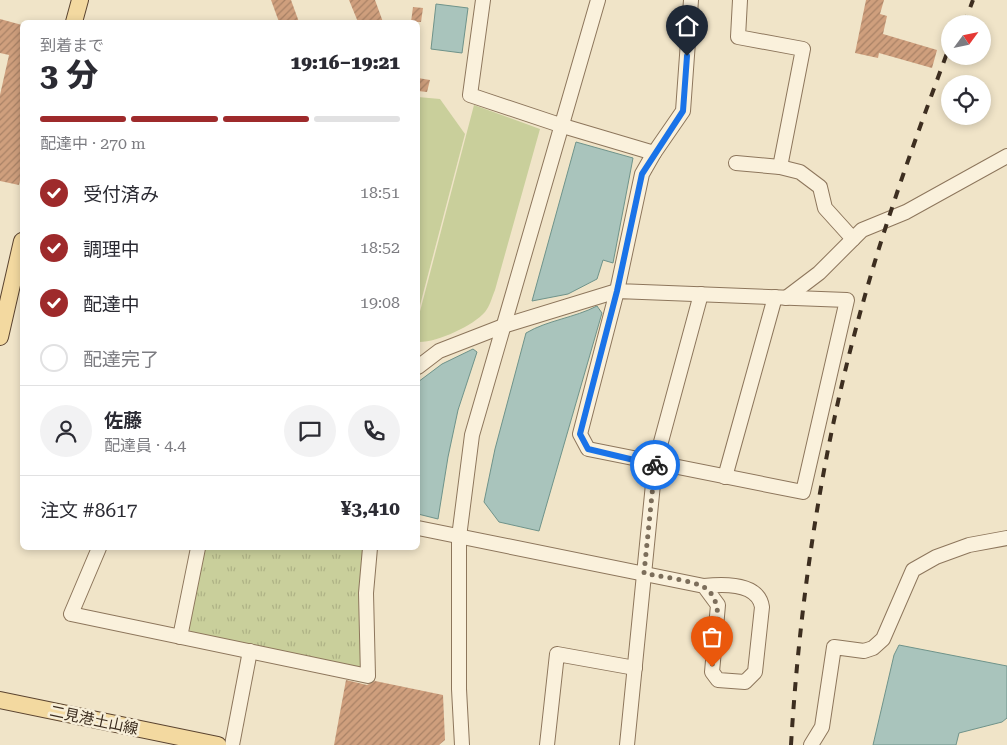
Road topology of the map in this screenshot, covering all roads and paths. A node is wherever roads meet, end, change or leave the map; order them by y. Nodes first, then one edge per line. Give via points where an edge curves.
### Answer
1 (80, 0) edge
2 (483, 0) edge
3 (598, 0) edge
4 (691, 0) edge
5 (740, 0) edge
6 (75, 20) edge
7 (562, 126) junction
8 (654, 153) junction
9 (1007, 156) edge
10 (736, 163) dead end
11 (780, 167) junction
12 (853, 239) junction
13 (20, 250) edge
14 (617, 291) junction
15 (701, 294) junction
16 (781, 298) junction
17 (506, 326) junction
18 (0, 337) edge
19 (420, 365) edge
20 (655, 464) junction
21 (725, 477) junction
22 (420, 528) edge
23 (459, 537) junction
24 (1007, 538) edge
25 (97, 550) edge
26 (198, 550) edge
27 (370, 550) edge
28 (644, 573) junction
29 (704, 586) junction
30 (180, 637) junction
31 (250, 651) junction
32 (635, 668) junction
33 (0, 700) edge
34 (218, 745) edge
35 (232, 745) edge
36 (462, 745) edge
37 (547, 745) edge
38 (627, 745) edge
39 (811, 745) edge

1 - 6 main road
2 - 7 street via 470,95
3 - 7 street
4 - 8 street via 683,111
5 - 11 street via 738,37 803,49
7 - 8 street
7 - 17 street
8 - 14 street via 642,174
9 - 12 street via 906,212 862,230
10 - 11 street
11 - 12 street via 800,172 820,187 825,208
12 - 16 street via 819,272
13 - 18 main road
14 - 15 street
14 - 17 street
14 - 20 street via 580,434 588,449
15 - 16 street
15 - 20 street
16 - 21 street
16 - 21 street via 847,300 803,492
17 - 19 street via 439,351
17 - 23 street via 472,435
20 - 21 street
20 - 28 street
22 - 23 street
23 - 28 street
23 - 36 street
24 - 39 street via 969,545 913,570 883,639 864,651 834,647 822,727
25 - 30 street via 71,614
26 - 30 street
27 - 31 street via 366,593 368,676
28 - 29 street
28 - 32 street
29 - 29 street via 721,584 751,590 761,600 755,672 745,682 718,680 712,672 718,605
30 - 31 street
31 - 35 street
32 - 37 street via 558,654
32 - 38 street
33 - 34 main road, 二見港土山線

